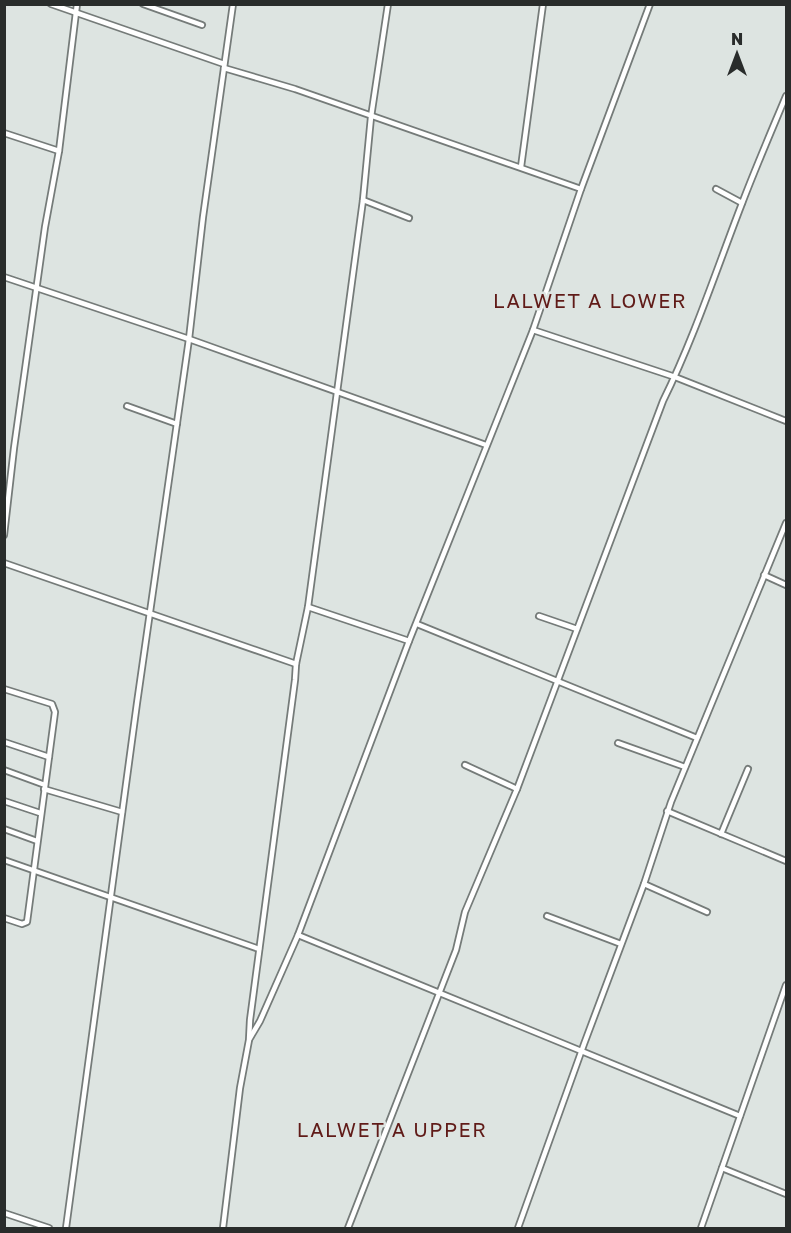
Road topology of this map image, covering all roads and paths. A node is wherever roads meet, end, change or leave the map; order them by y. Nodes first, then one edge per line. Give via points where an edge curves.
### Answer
1 (51, 4) edge
2 (77, 4) edge
3 (143, 4) edge
4 (233, 4) edge
5 (388, 4) edge
6 (543, 4) edge
7 (650, 4) edge
8 (76, 13) junction
9 (202, 25) dead end
10 (224, 66) junction
11 (786, 96) edge
12 (371, 117) junction
13 (4, 133) edge
14 (59, 151) junction
15 (521, 167) junction
16 (581, 189) junction
17 (716, 189) dead end
18 (363, 200) junction
19 (742, 203) junction
20 (409, 218) dead end
21 (4, 277) edge
22 (37, 288) junction
23 (532, 330) junction
24 (189, 339) junction
25 (675, 377) junction
26 (337, 392) junction
27 (127, 406) dead end
28 (786, 421) edge
29 (177, 424) junction
30 (486, 445) junction
31 (786, 523) edge
32 (4, 535) edge
33 (4, 563) edge
34 (764, 575) junction
35 (786, 585) edge
36 (308, 607) junction
37 (150, 614) junction
38 (539, 616) dead end
39 (417, 624) junction
40 (577, 630) junction
41 (409, 641) junction
42 (296, 664) junction
43 (556, 682) junction
44 (4, 689) edge
45 (697, 738) junction
46 (4, 742) edge
47 (618, 743) dead end
48 (49, 757) junction
49 (465, 765) dead end
50 (685, 767) junction
51 (748, 769) dead end
52 (4, 770) edge
53 (44, 787) junction
54 (517, 789) junction
55 (4, 801) edge
56 (122, 812) junction
57 (667, 812) junction
58 (40, 813) junction
59 (4, 829) edge
60 (721, 834) junction
61 (37, 841) junction
62 (4, 860) edge
63 (786, 861) edge
64 (33, 871) junction
65 (644, 884) junction
66 (111, 898) junction
67 (707, 912) dead end
68 (547, 916) dead end
69 (4, 918) edge
70 (298, 936) junction
71 (621, 944) junction
72 (259, 949) junction
73 (786, 985) edge
74 (439, 993) junction
75 (249, 1040) junction
76 (581, 1050) junction
77 (740, 1116) junction
78 (722, 1168) junction
79 (786, 1194) edge
80 (4, 1213) edge
81 (49, 1228) edge
82 (66, 1228) edge
83 (223, 1228) edge
84 (348, 1228) edge
85 (518, 1228) edge
86 (701, 1228) edge

1 - 8 street
2 - 8 street
3 - 9 street
4 - 10 street
5 - 12 street
6 - 15 street
7 - 16 street
8 - 10 street
8 - 14 street
10 - 12 street
10 - 24 street
11 - 19 street
12 - 15 street
12 - 18 street
13 - 14 street
14 - 22 street
15 - 16 street
16 - 23 street
17 - 19 street
18 - 20 street
18 - 26 street
19 - 25 street
21 - 22 street
22 - 24 street
22 - 32 street
23 - 25 street
23 - 30 street
24 - 26 street
24 - 29 street
25 - 28 street
25 - 40 street
26 - 30 street
26 - 36 street
27 - 29 street
29 - 37 street
30 - 39 street
31 - 34 street
33 - 37 street
34 - 35 street
34 - 45 street
36 - 41 street
36 - 42 street
37 - 42 street
37 - 56 street
38 - 40 street
39 - 41 street
39 - 43 street
40 - 43 street
41 - 70 street
42 - 72 street
43 - 45 street
43 - 54 street
44 - 48 street via 54,706
45 - 50 street
46 - 48 street
47 - 50 street
48 - 53 street
49 - 54 street
50 - 57 street
51 - 60 street
52 - 53 street
53 - 56 street
53 - 58 street
54 - 74 street via 465,912 456,950
55 - 58 street
56 - 66 street
57 - 60 street
57 - 65 street
58 - 61 street
59 - 61 street
60 - 63 street
61 - 64 street
62 - 64 street
64 - 66 street
64 - 69 street via 27,922
65 - 67 street
65 - 71 street
66 - 72 street
66 - 82 street
68 - 71 street
70 - 74 street
70 - 75 street
71 - 76 street
72 - 75 street
73 - 77 street
74 - 76 street
74 - 84 street
75 - 83 street
76 - 77 street
76 - 85 street
77 - 78 street
78 - 79 street
78 - 86 street
80 - 81 street

